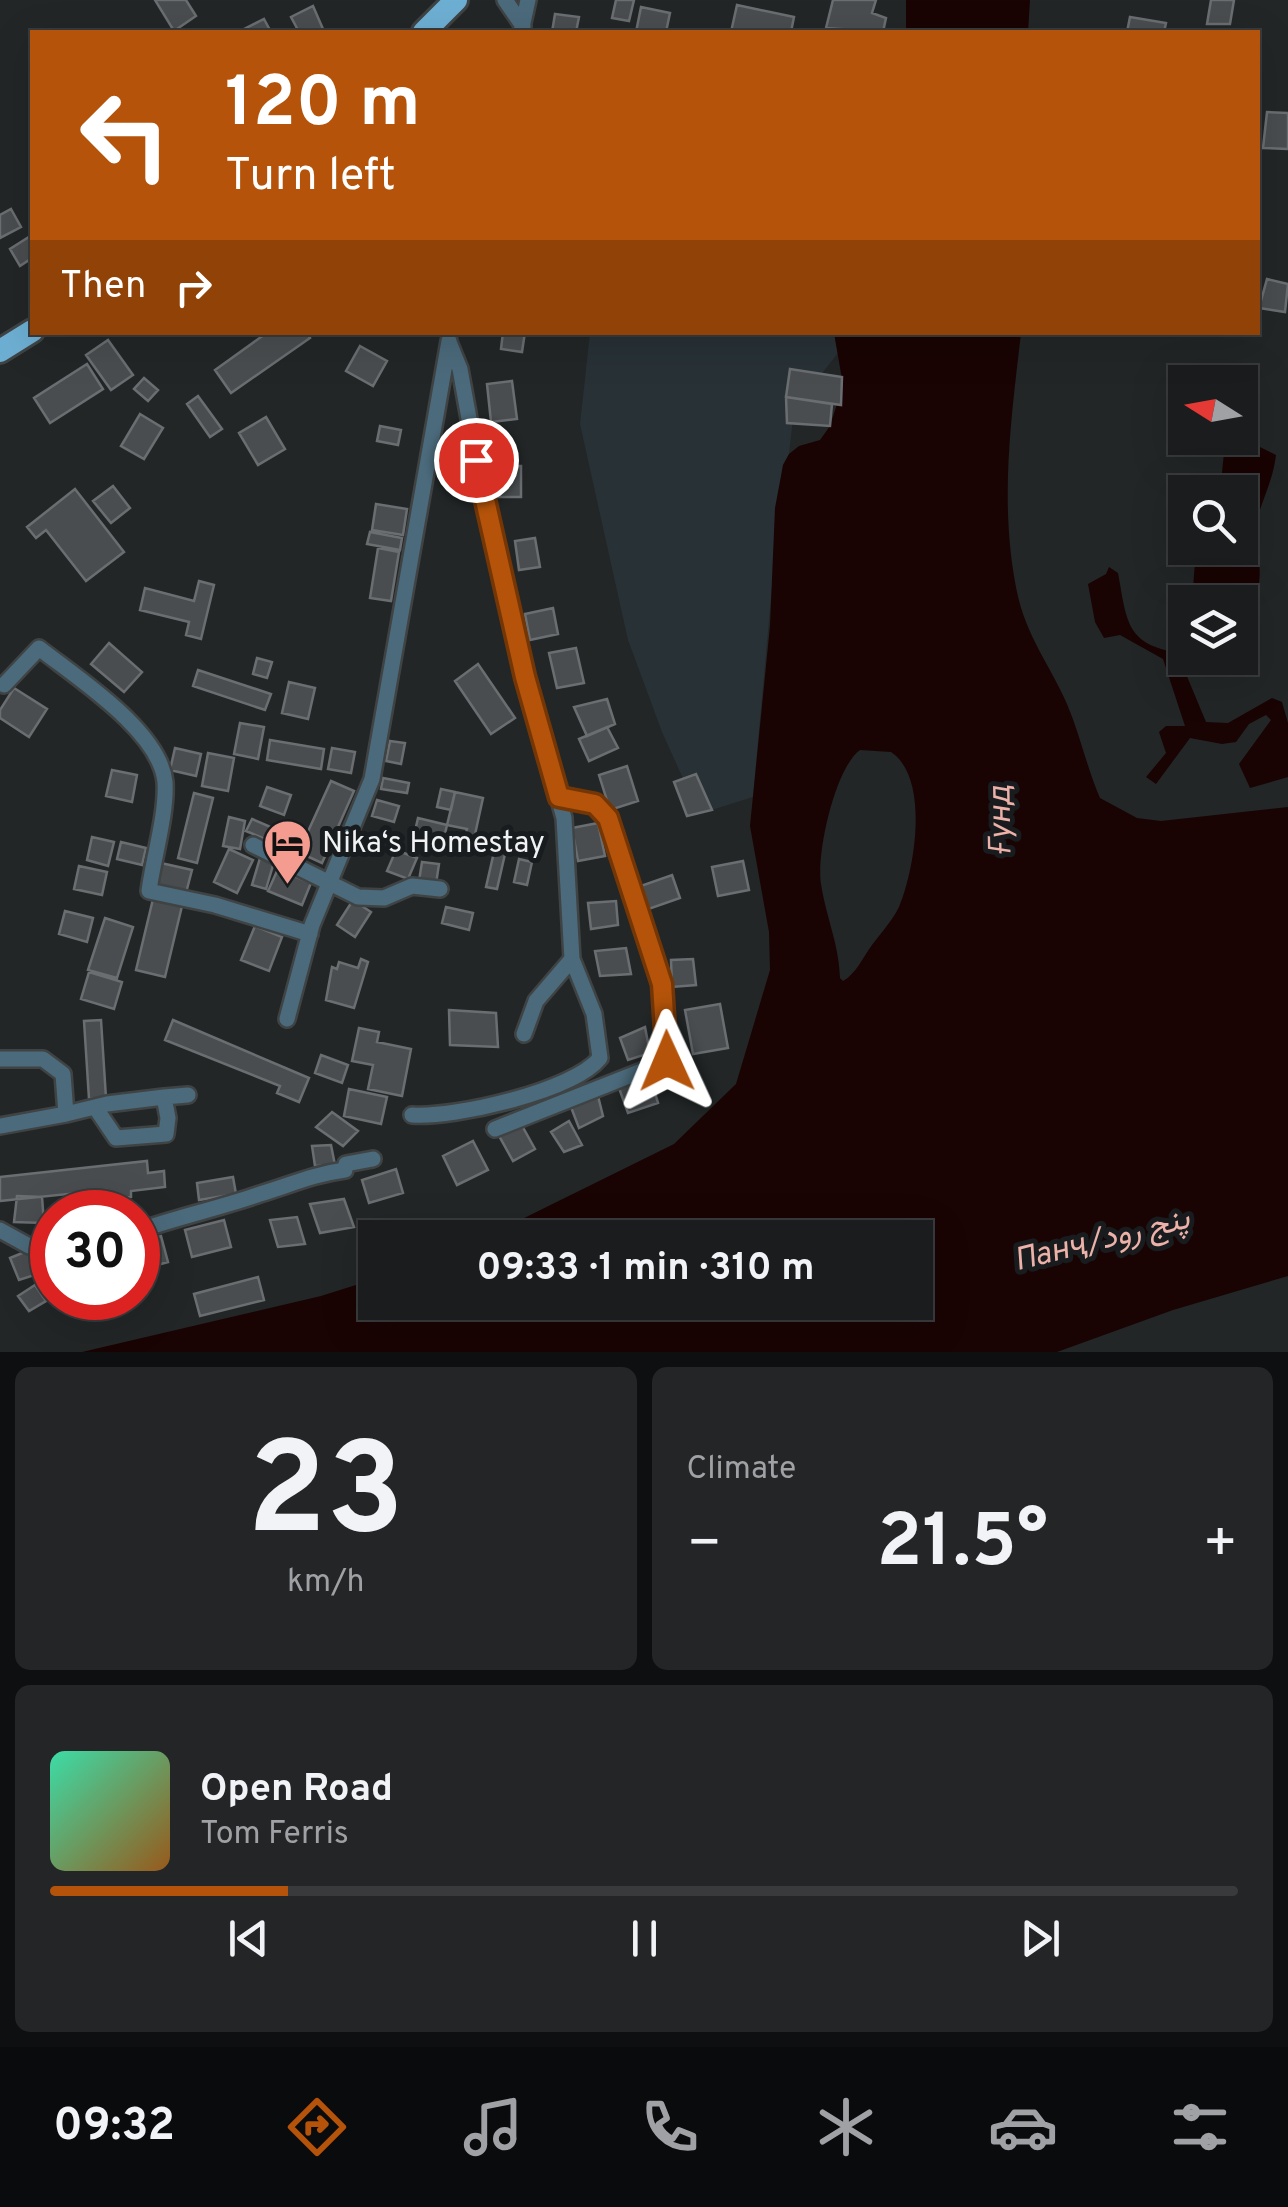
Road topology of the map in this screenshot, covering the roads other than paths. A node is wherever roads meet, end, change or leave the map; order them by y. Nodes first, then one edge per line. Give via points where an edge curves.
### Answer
1 (456, 0) edge
2 (505, 0) edge
3 (528, 0) edge
4 (522, 29) edge
5 (426, 30) edge
6 (30, 332) edge
7 (450, 337) edge
8 (0, 352) edge
9 (1, 686) edge
10 (559, 797) junction
11 (252, 845) dead end
12 (329, 884) junction
13 (440, 889) dead end
14 (310, 934) junction
15 (572, 959) junction
16 (287, 1019) dead end
17 (524, 1034) dead end
18 (0, 1059) edge
19 (188, 1095) dead end
20 (164, 1097) junction
21 (95, 1107) junction
22 (66, 1114) junction
23 (412, 1115) dead end
24 (0, 1126) edge
25 (495, 1130) dead end
26 (373, 1159) dead end
27 (160, 1223) edge
28 (0, 1230) edge
29 (30, 1246) edge

1 - 5 main road
2 - 4 street
3 - 4 street
6 - 8 main road
7 - 10 street via 525,677
7 - 12 street via 372,779
9 - 14 street via 39,648 138,730 163,768 165,788 149,891
10 - 15 street
10 - 25 street via 595,804 608,818 662,984 667,1061
11 - 12 street
12 - 13 street via 370,899 412,886
12 - 14 street
14 - 16 street
15 - 17 street via 536,1001
15 - 23 street via 601,1043 600,1058 588,1072 509,1099 435,1117
18 - 22 street via 43,1059 63,1074
19 - 20 street
20 - 21 street
20 - 21 street via 166,1134 116,1138
21 - 22 street
22 - 24 street
26 - 27 street
28 - 29 street

